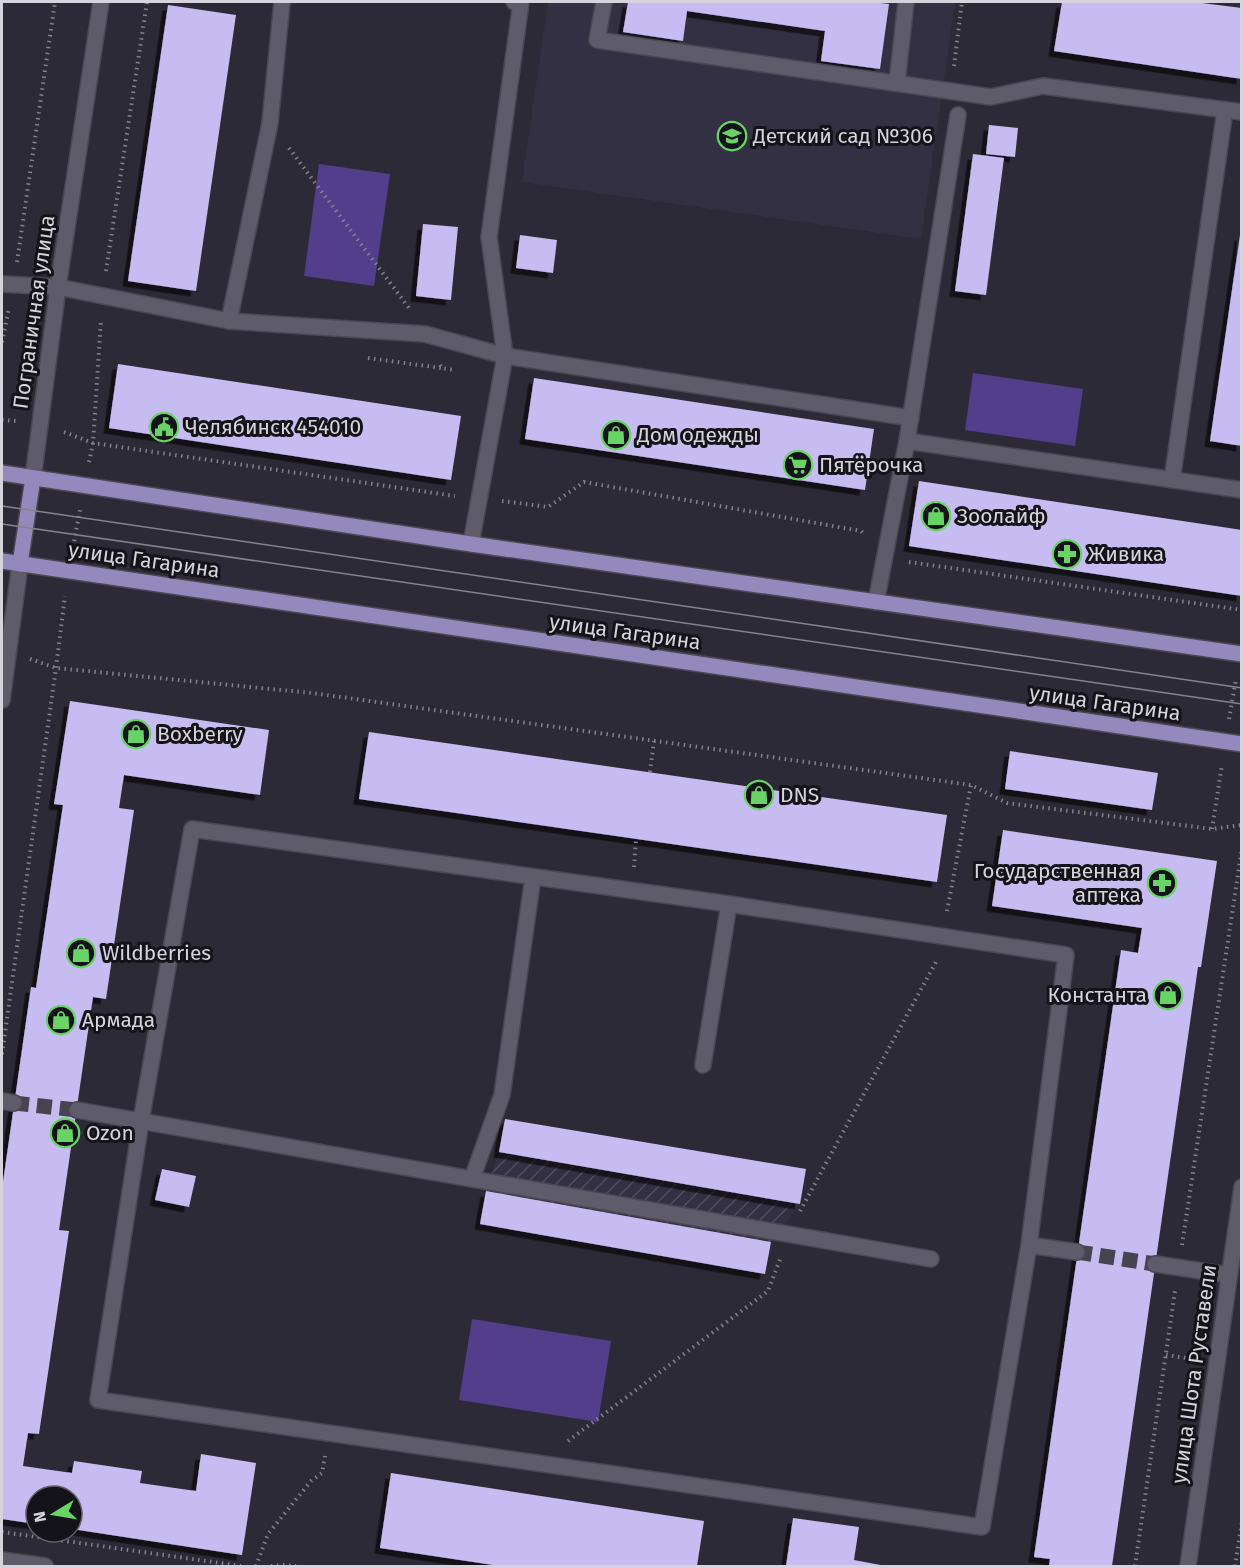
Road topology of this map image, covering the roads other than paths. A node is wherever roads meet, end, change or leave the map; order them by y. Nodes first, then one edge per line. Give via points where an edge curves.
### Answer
1 (102, 2) edge
2 (282, 2) edge
3 (514, 2) edge
4 (604, 2) edge
5 (906, 2) edge
6 (897, 82) junction
7 (1225, 110) junction
8 (1242, 112) edge
9 (958, 115) dead end
10 (7, 285) edge
11 (58, 287) junction
12 (229, 321) junction
13 (505, 356) junction
14 (911, 418) junction
15 (907, 441) junction
16 (2, 473) edge
17 (33, 478) junction
18 (1172, 480) junction
19 (1242, 490) edge
20 (471, 544) junction
21 (2, 561) edge
22 (20, 564) junction
23 (876, 602) junction
24 (1242, 654) edge
25 (2, 700) edge
26 (1242, 744) edge
27 (533, 877) junction
28 (729, 904) junction
29 (702, 1065) dead end
30 (77, 1110) tunnel mouth
31 (141, 1121) junction
32 (472, 1179) junction
33 (1242, 1187) edge
34 (1029, 1245) junction
35 (1077, 1252) tunnel mouth
36 (931, 1259) dead end
37 (1155, 1264) tunnel mouth
38 (1229, 1275) junction
39 (2, 1560) edge
40 (45, 1566) edge
41 (1188, 1566) edge

1 - 11 street, Пограничная улица
2 - 12 street via 270,123
3 - 13 street via 521,2 489,237
4 - 6 street via 597,40
5 - 6 street
6 - 7 street via 991,97 1043,86
7 - 8 street
7 - 18 street
9 - 14 street
10 - 11 street
11 - 12 street
11 - 17 street, Пограничная улица
12 - 13 street via 425,334
13 - 14 street
13 - 20 street
14 - 15 street
15 - 18 street
15 - 23 street
16 - 17 main road
17 - 20 main road
17 - 22 main road, Пограничная улица
18 - 19 street
20 - 23 main road
21 - 22 main road, улица Гагарина
22 - 25 street, Пограничная улица
22 - 26 main road, улица Гагарина
23 - 24 main road
27 - 28 street
27 - 31 street via 192,829
27 - 32 street via 502,1095
28 - 29 street
28 - 34 street via 1066,955
30 - 31 street
31 - 32 street
31 - 34 street via 98,1400 982,1527
32 - 36 street
33 - 38 street, улица Шота Руставели
34 - 35 street
37 - 38 street
38 - 41 street, улица Шота Руставели
39 - 40 street

